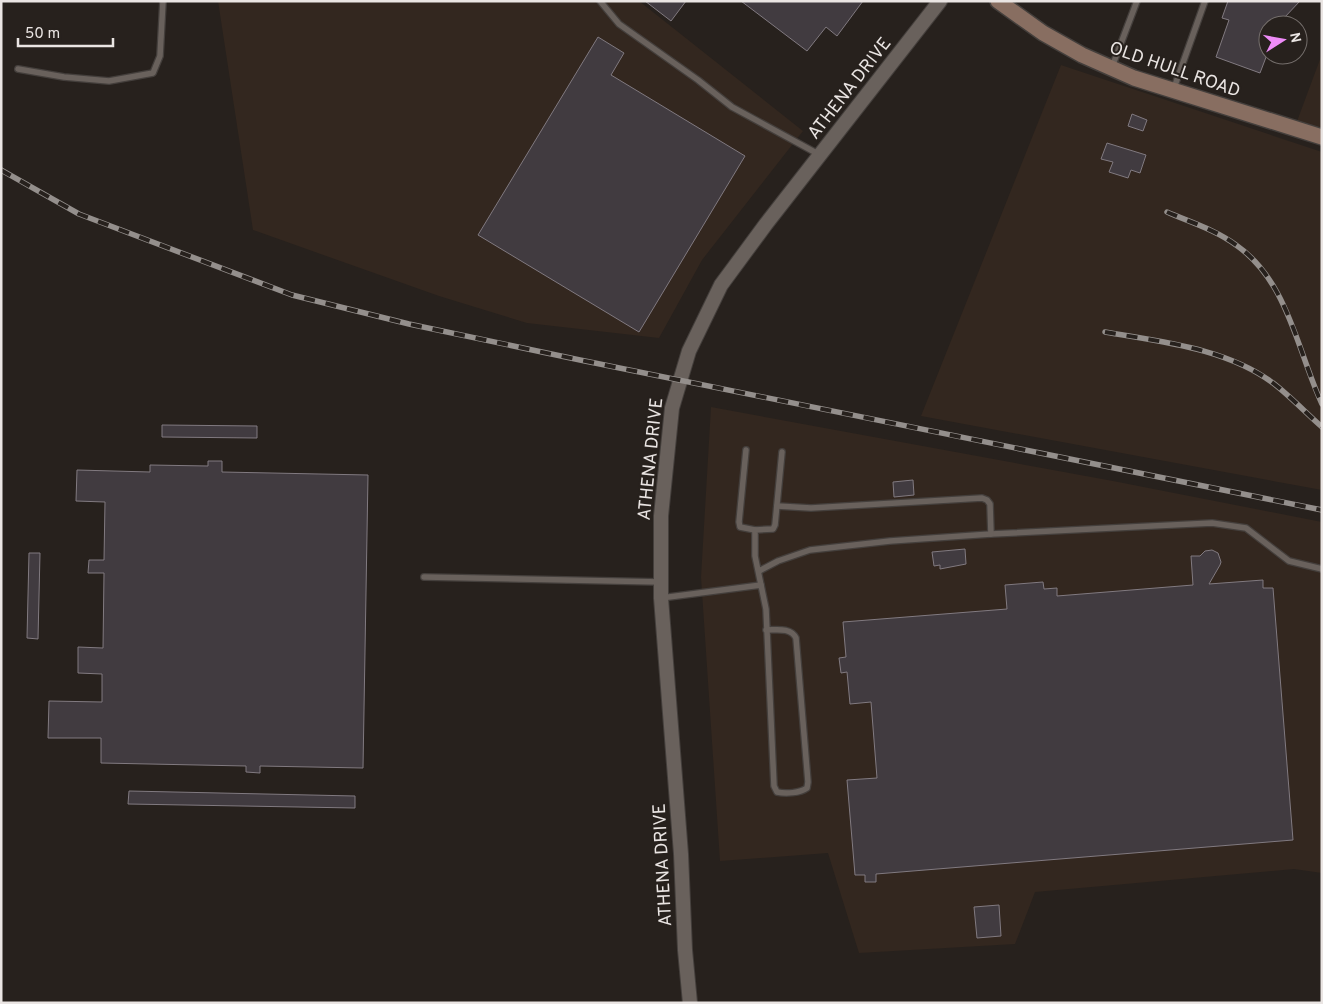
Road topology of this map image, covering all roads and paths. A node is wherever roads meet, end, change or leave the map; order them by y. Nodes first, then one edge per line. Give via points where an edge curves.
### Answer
1 (163, 1) edge
2 (600, 1) edge
3 (940, 1) edge
4 (998, 1) edge
5 (1137, 1) edge
6 (1205, 1) edge
7 (1111, 68) junction
8 (18, 69) dead end
9 (1173, 90) junction
10 (1322, 137) edge
11 (820, 156) junction
12 (746, 450) dead end
13 (782, 452) dead end
14 (776, 506) junction
15 (755, 530) junction
16 (991, 534) junction
17 (1322, 569) edge
18 (759, 571) junction
19 (424, 577) dead end
20 (661, 582) junction
21 (762, 585) junction
22 (661, 598) junction
23 (766, 630) junction
24 (690, 1003) edge

1 - 8 lane via 160,56 153,73 109,81
2 - 11 lane via 619,24 732,107
3 - 11 street, ATHENA DRIVE
4 - 7 main road, OLD HULL ROAD via 1043,33
5 - 7 lane
6 - 9 lane
7 - 9 main road, OLD HULL ROAD
9 - 10 main road, OLD HULL ROAD
11 - 20 street, ATHENA DRIVE via 721,285 689,351 672,408 661,516
12 - 15 lane via 739,522 740,526
13 - 14 lane
14 - 15 lane via 773,529
14 - 16 lane via 811,508 982,498 990,504
15 - 18 lane
16 - 17 lane via 1212,523 1246,528 1289,561
16 - 18 lane via 810,550
18 - 21 lane
19 - 20 lane
20 - 22 street, ATHENA DRIVE
21 - 22 lane
21 - 23 lane
22 - 24 street, ATHENA DRIVE
23 - 23 lane via 774,786 781,793 803,791 808,782 796,638 790,631

